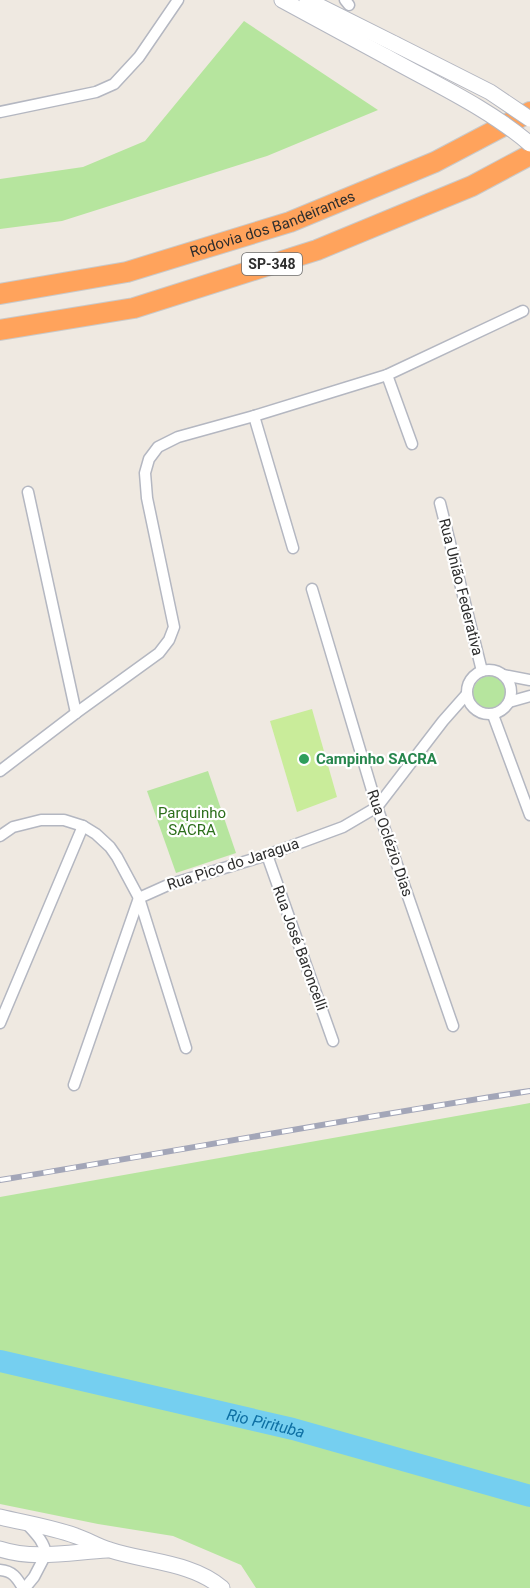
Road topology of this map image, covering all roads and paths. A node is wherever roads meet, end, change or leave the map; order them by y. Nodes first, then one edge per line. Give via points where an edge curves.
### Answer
1 (178, 0) edge
2 (282, 0) edge
3 (306, 0) edge
4 (0, 112) edge
5 (530, 112) edge
6 (530, 119) edge
7 (530, 144) edge
8 (530, 155) edge
9 (0, 294) edge
10 (523, 311) dead end
11 (0, 330) edge
12 (387, 375) junction
13 (254, 416) junction
14 (412, 444) dead end
15 (28, 492) dead end
16 (440, 503) dead end
17 (293, 548) dead end
18 (312, 589) dead end
19 (482, 671) junction
20 (503, 675) junction
21 (530, 680) edge
22 (466, 695) junction
23 (530, 696) edge
24 (509, 702) junction
25 (76, 713) junction
26 (493, 715) junction
27 (0, 771) edge
28 (377, 807) junction
29 (530, 815) edge
30 (82, 826) junction
31 (0, 836) edge
32 (267, 855) junction
33 (139, 897) junction
34 (0, 1023) edge
35 (453, 1026) dead end
36 (333, 1041) dead end
37 (186, 1048) dead end
38 (74, 1085) dead end
39 (1, 1519) edge
40 (26, 1522) junction
41 (0, 1549) edge
42 (108, 1550) junction
43 (46, 1554) junction
44 (0, 1570) edge
45 (24, 1588) edge
46 (222, 1588) edge

1 - 4 street via 139,57 114,84 96,92
2 - 7 street, bridge via 483,110
3 - 6 street, bridge via 490,92
5 - 9 highway, Rodovia dos Bandeirantes / SP-348 via 435,162 290,222 127,272
8 - 11 highway, SP-348 via 472,186 317,250 134,308
10 - 12 street
12 - 13 street
12 - 14 street
13 - 17 street
13 - 25 street via 178,437 159,447 149,459 145,473 147,498 174,627 159,653
15 - 25 street
16 - 19 street, Rua União Federativa
18 - 28 street, Rua Oclézio Dias
19 - 20 street
19 - 22 street via 470,680
20 - 21 street
20 - 24 street via 511,688
22 - 26 street via 478,713
22 - 28 street, Rua Pico do Jaragua
23 - 24 street
24 - 26 street
25 - 27 street
26 - 29 street
28 - 32 street, Rua Pico do Jaragua via 342,827
28 - 35 street, Rua Oclézio Dias
30 - 31 street via 64,819 41,820 13,827
30 - 33 street via 110,847
30 - 34 street
32 - 33 street, Rua Pico do Jaragua
32 - 36 street, Rua José Baroncelli
33 - 37 street
33 - 38 street
39 - 40 street
40 - 42 street via 75,1535
40 - 43 street via 38,1535
41 - 43 street
42 - 43 street
42 - 46 street via 185,1569
43 - 45 street
44 - 45 street via 16,1576

